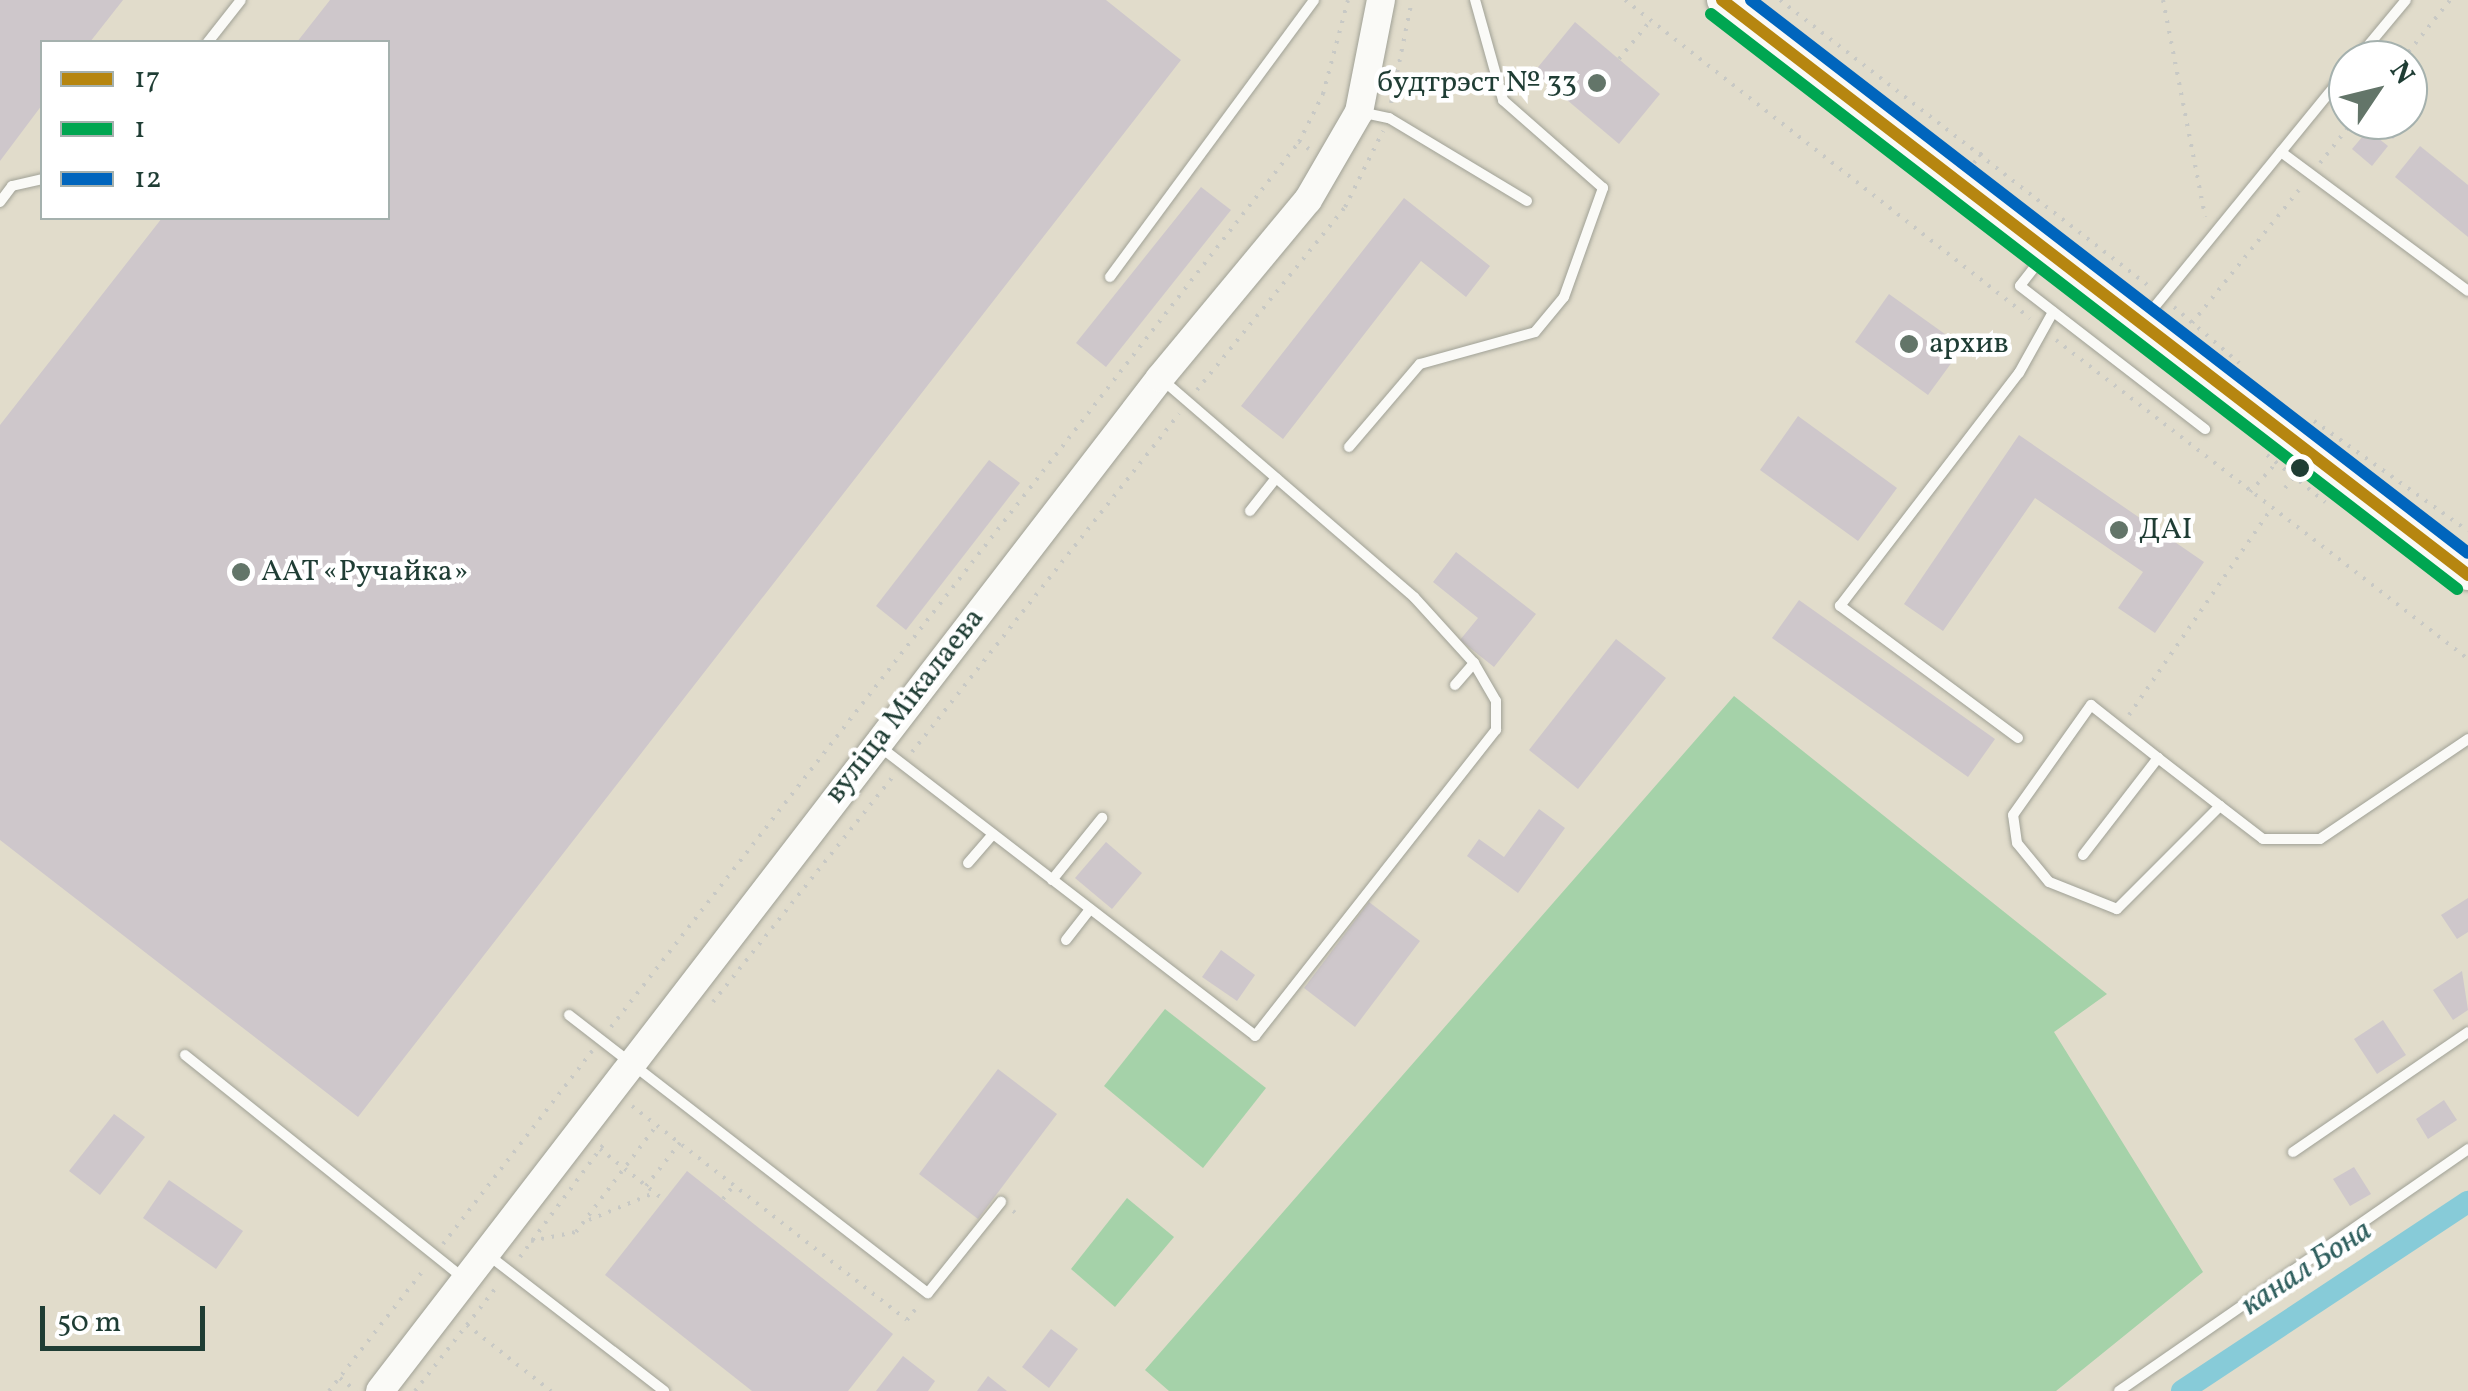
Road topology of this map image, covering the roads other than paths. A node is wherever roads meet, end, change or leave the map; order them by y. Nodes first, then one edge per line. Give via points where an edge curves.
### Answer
1 (241, 0) edge
2 (1314, 0) edge
3 (1381, 0) edge
4 (1475, 0) edge
5 (1722, 0) edge
6 (2406, 0) edge
7 (210, 40) edge
8 (2373, 40) edge
9 (2328, 94) edge
10 (1359, 112) junction
11 (2281, 152) junction
12 (40, 180) edge
13 (1527, 201) dead end
14 (0, 202) edge
15 (2048, 251) junction
16 (1110, 277) dead end
17 (2468, 291) edge
18 (2053, 312) junction
19 (2141, 323) junction
20 (1160, 378) junction
21 (2205, 428) dead end
22 (1349, 446) dead end
23 (1276, 478) junction
24 (1250, 511) dead end
25 (2468, 575) edge
26 (1474, 663) junction
27 (1455, 684) dead end
28 (2018, 738) dead end
29 (2468, 740) edge
30 (876, 744) junction
31 (2158, 758) junction
32 (2220, 806) junction
33 (1102, 818) dead end
34 (992, 834) junction
35 (2083, 855) dead end
36 (968, 864) dead end
37 (1052, 880) junction
38 (1090, 909) junction
39 (1066, 940) dead end
40 (569, 1016) dead end
41 (2468, 1032) edge
42 (184, 1056) dead end
43 (641, 1071) junction
44 (2468, 1150) edge
45 (2293, 1152) dead end
46 (1001, 1202) dead end
47 (486, 1253) junction
48 (466, 1280) junction
49 (380, 1391) edge
50 (664, 1391) edge
51 (2118, 1391) edge

1 - 7 lane
2 - 16 lane
3 - 10 main road, вуліца Мікалаева
4 - 22 lane via 1504,100 1603,188 1564,298 1535,332 1420,364
5 - 15 main road
6 - 8 lane
9 - 11 lane
10 - 13 lane via 1388,118
10 - 20 main road, вуліца Мікалаева via 1308,200
11 - 17 lane
11 - 19 lane
12 - 14 lane via 12,186
15 - 18 lane via 2020,286
15 - 19 main road
18 - 21 lane
18 - 28 lane via 2019,373 1840,606
19 - 25 main road
20 - 23 lane
20 - 30 main road, вуліца Мікалаева
23 - 24 lane
23 - 26 lane via 1414,597
26 - 27 lane
26 - 38 lane via 1496,701 1496,730 1255,1036
29 - 32 lane via 2320,839 2263,840
30 - 34 lane
30 - 43 main road, вуліца Мікалаева
31 - 32 lane
31 - 32 lane via 2090,706 2014,815 2018,843 2050,882 2117,909
31 - 35 lane
33 - 37 lane
34 - 36 lane
34 - 37 lane
37 - 38 lane
38 - 39 lane
40 - 43 lane
41 - 45 lane
42 - 48 lane
43 - 46 lane via 928,1293
43 - 47 main road, вуліца Мікалаева
44 - 51 lane
47 - 48 main road, вуліца Мікалаева
47 - 50 lane
48 - 49 main road, вуліца Мікалаева

